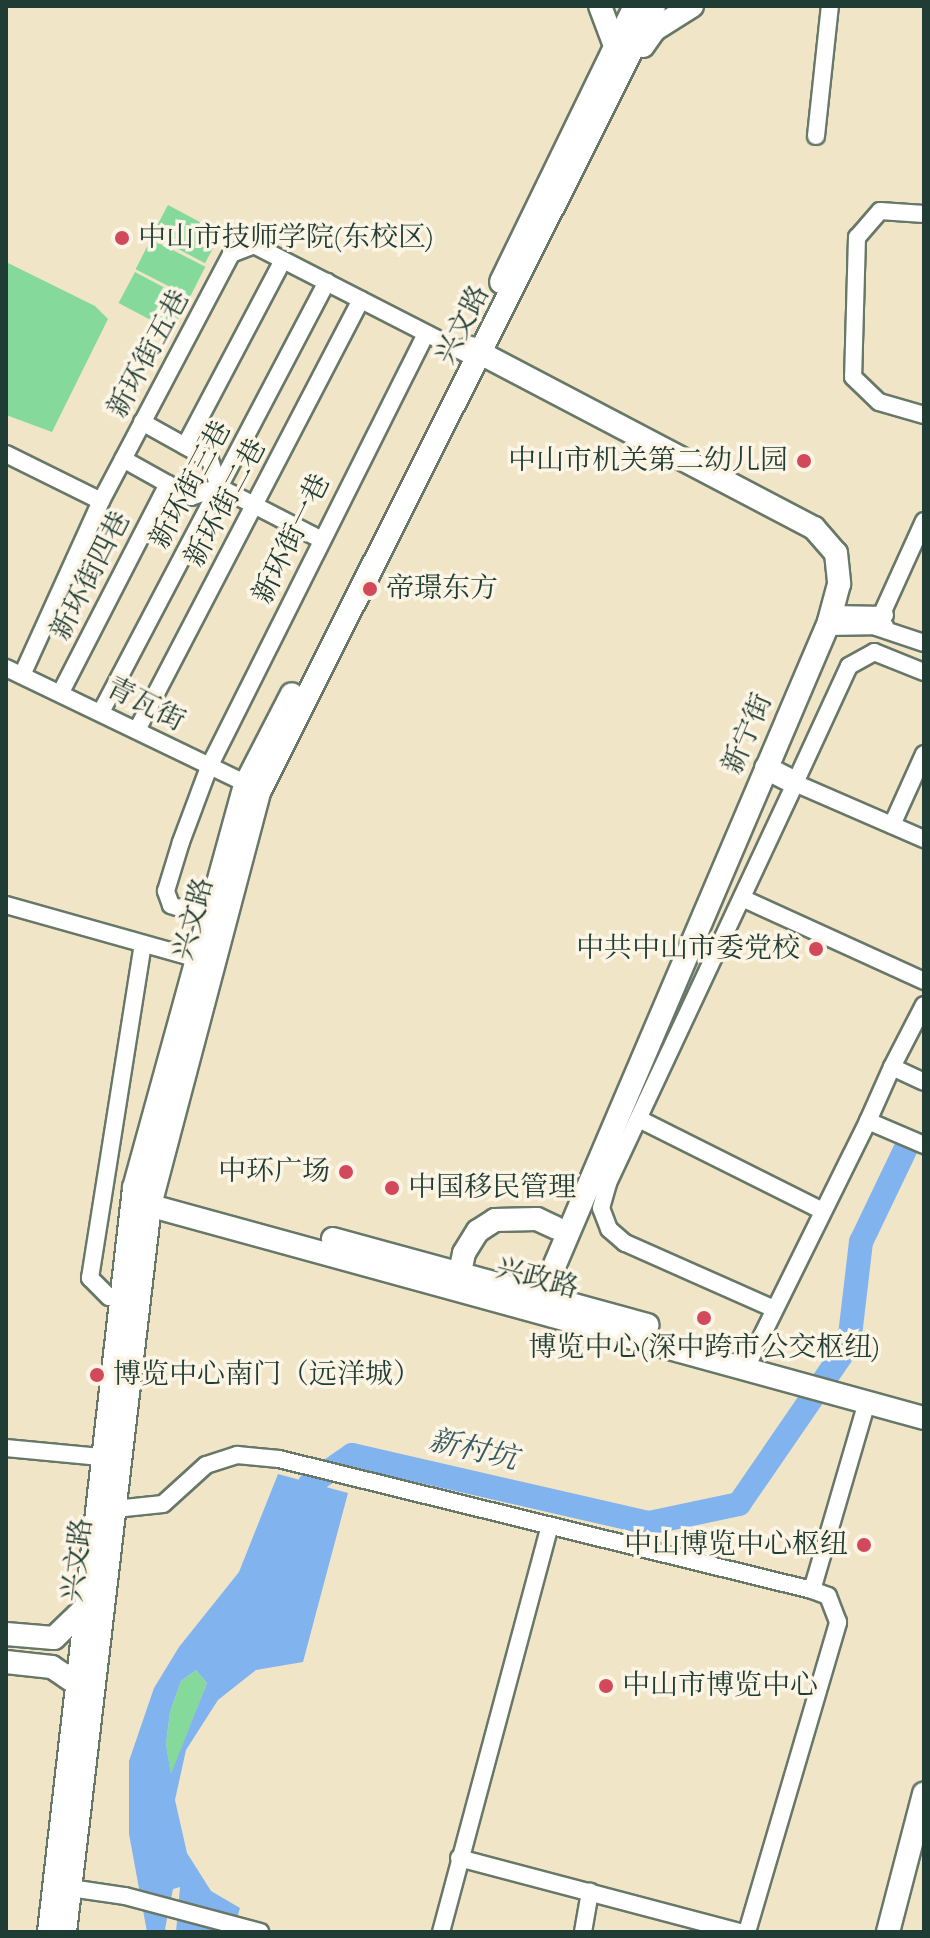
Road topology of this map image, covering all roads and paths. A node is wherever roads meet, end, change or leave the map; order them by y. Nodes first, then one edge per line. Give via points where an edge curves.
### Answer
1 (600, 6) edge
2 (635, 6) edge
3 (654, 6) edge
4 (692, 6) edge
5 (830, 6) edge
6 (622, 51) junction
7 (816, 136) dead end
8 (924, 214) edge
9 (283, 260) junction
10 (327, 282) junction
11 (361, 300) junction
12 (425, 335) junction
13 (474, 354) junction
14 (924, 415) edge
15 (142, 422) junction
16 (185, 446) junction
17 (6, 454) edge
18 (123, 459) junction
19 (168, 484) junction
20 (219, 487) junction
21 (101, 501) junction
22 (254, 505) junction
23 (924, 521) edge
24 (924, 533) edge
25 (320, 539) junction
26 (828, 621) junction
27 (882, 621) junction
28 (924, 637) edge
29 (924, 643) edge
30 (6, 668) edge
31 (924, 672) edge
32 (23, 673) junction
33 (61, 692) junction
34 (101, 712) junction
35 (137, 730) junction
36 (924, 754) edge
37 (209, 767) junction
38 (766, 768) junction
39 (795, 783) junction
40 (253, 787) junction
41 (892, 825) junction
42 (924, 839) edge
43 (742, 898) junction
44 (6, 905) edge
45 (207, 917) junction
46 (143, 944) junction
47 (195, 958) junction
48 (924, 981) edge
49 (924, 1005) edge
50 (892, 1067) junction
51 (924, 1082) edge
52 (639, 1119) junction
53 (868, 1121) junction
54 (924, 1145) edge
55 (142, 1196) junction
56 (821, 1210) junction
57 (556, 1228) junction
58 (460, 1272) junction
59 (118, 1298) junction
60 (532, 1300) junction
61 (772, 1308) junction
62 (749, 1361) junction
63 (871, 1396) junction
64 (924, 1404) edge
65 (924, 1418) edge
66 (6, 1448) edge
67 (101, 1457) junction
68 (115, 1509) junction
69 (549, 1528) junction
70 (812, 1590) junction
71 (85, 1608) junction
72 (6, 1634) edge
73 (6, 1662) edge
74 (77, 1684) junction
75 (924, 1794) edge
76 (459, 1858) junction
77 (70, 1888) junction
78 (590, 1892) junction
79 (254, 1930) edge
80 (49, 1932) edge
81 (65, 1932) edge
82 (441, 1932) edge
83 (583, 1932) edge
84 (740, 1932) edge
85 (747, 1932) edge
86 (888, 1932) edge

1 - 6 street
2 - 6 street, 兴文路
3 - 6 street, 兴文路
4 - 6 street
5 - 7 street
6 - 13 street, 兴文路
8 - 14 street via 880,211 857,237 853,377 879,402
9 - 10 street, 新环街五巷
9 - 15 street, 新环街五巷 via 254,245 231,254
9 - 16 street
10 - 11 street, 新环街五巷
10 - 20 street, 新环街三巷
11 - 12 street, 新环街五巷
11 - 22 street, 新环街二巷
12 - 13 street, 新环街五巷
12 - 25 street, 新环街一巷
13 - 26 street, 新宁街 via 814,528 836,553 839,584
13 - 40 street, 兴文路
13 - 57 street via 809,536 826,558 828,583 818,622
15 - 16 street
15 - 18 street, 新环街五巷
16 - 20 street via 210,460
17 - 21 street
18 - 19 street
18 - 21 street, 新环街五巷
19 - 20 street via 191,497
19 - 33 street, 新环街四巷
20 - 22 street
20 - 34 street, 新环街三巷
21 - 32 street, 新环街五巷
22 - 25 street
22 - 35 street, 新环街二巷
23 - 27 street
24 - 27 street
25 - 37 street, 新环街一巷
26 - 27 street
26 - 38 street, 新宁街
27 - 28 street
27 - 29 street
30 - 32 street, 青瓦街
31 - 39 street via 874,652 849,666
32 - 33 street, 青瓦街
33 - 34 street, 青瓦街
34 - 35 street, 青瓦街
35 - 37 street, 青瓦街
36 - 41 street
37 - 40 street, 青瓦街
37 - 45 street, 新环街一巷 via 166,891 180,912
38 - 39 street
38 - 60 street, 新宁街
39 - 41 street
39 - 43 street
40 - 45 street, 兴文路
40 - 55 street, 兴文路
41 - 42 street
43 - 48 street
43 - 52 street
44 - 46 street
45 - 47 street, 兴文路
46 - 47 street
46 - 59 street via 90,1278 109,1297
47 - 55 street, 兴文路
49 - 50 street
50 - 51 street
50 - 53 street
52 - 56 street
52 - 61 street via 601,1208 609,1229 625,1243
53 - 54 street
53 - 56 street
55 - 58 street, 兴政路
55 - 59 street, 兴文路
55 - 60 street, 兴政路
55 - 68 street, 兴文路
56 - 61 street
57 - 58 street via 537,1219 495,1220 478,1231
57 - 60 street
58 - 60 street, 兴政路
59 - 67 street, 兴文路
60 - 62 street, 兴政路
61 - 62 street
62 - 63 street, 兴政路
63 - 64 street, 兴政路
63 - 65 street, 兴政路
63 - 70 street
66 - 67 street
67 - 71 street, 兴文路
68 - 69 street via 163,1504 206,1465 237,1455 300,1464
68 - 77 street, 兴文路
69 - 70 street
69 - 76 street
70 - 85 street via 828,1596 838,1622
71 - 72 street via 54,1638
71 - 74 street, 兴文路
73 - 74 street via 52,1667
74 - 80 street, 兴文路
75 - 86 street
76 - 78 street
76 - 82 street
77 - 79 street via 125,1896
77 - 81 street, 兴文路
78 - 83 street
78 - 84 street

